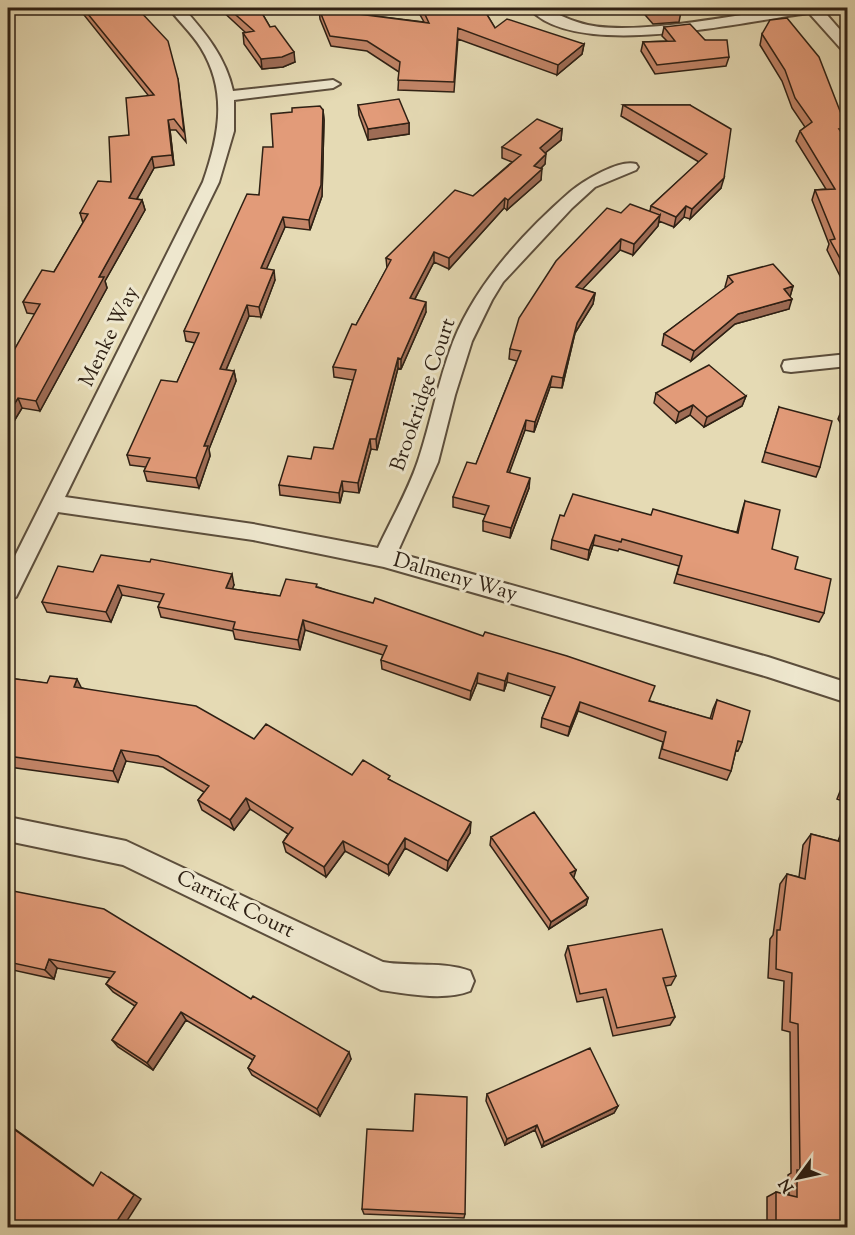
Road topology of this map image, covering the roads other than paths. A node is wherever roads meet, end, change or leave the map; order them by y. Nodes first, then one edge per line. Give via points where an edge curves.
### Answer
1 (176, 8) edge
2 (536, 8) edge
3 (813, 8) edge
4 (848, 48) edge
5 (333, 84) dead end
6 (228, 96) junction
7 (630, 167) dead end
8 (848, 360) edge
9 (791, 366) dead end
10 (53, 503) junction
11 (384, 558) junction
12 (8, 591) edge
13 (848, 693) edge
14 (8, 830) edge
15 (460, 981) dead end

1 - 6 street, Menke Way via 214,54
2 - 3 street via 577,26 627,32
3 - 4 street
5 - 6 street
6 - 10 street, Menke Way via 223,153 211,182
7 - 11 street, Brookridge Court via 589,184 566,204 516,256 483,300 448,384 428,462
8 - 9 street
10 - 11 street, Dalmeny Way via 253,532
10 - 12 street, Menke Way
11 - 13 street, Dalmeny Way
14 - 15 street, Carrick Court via 126,853 381,976

